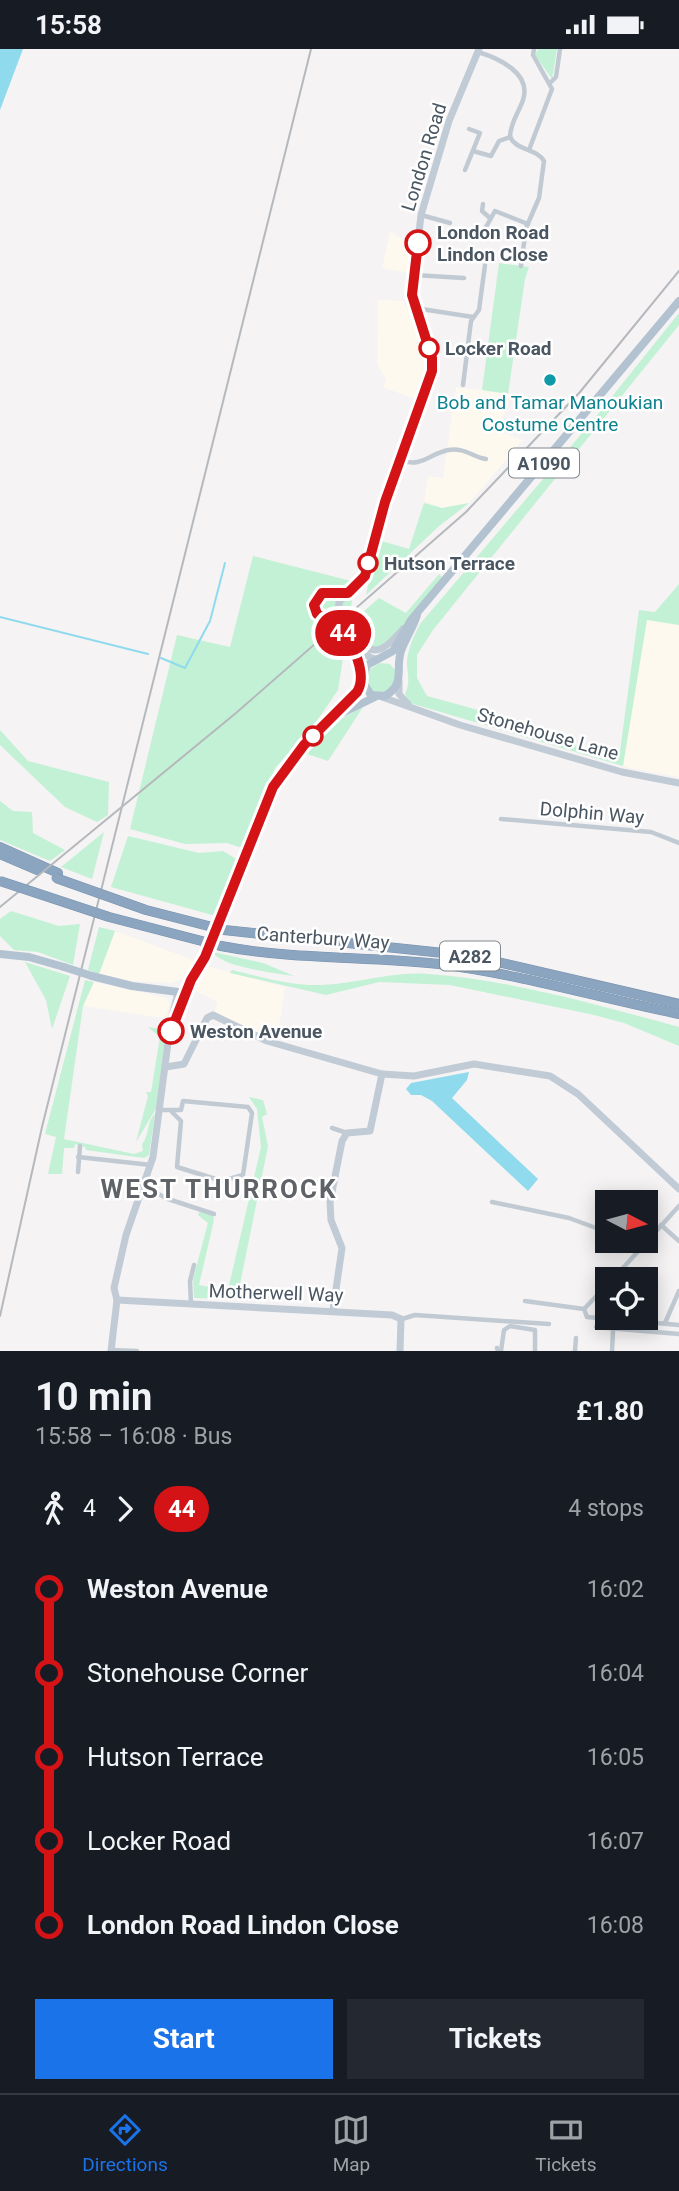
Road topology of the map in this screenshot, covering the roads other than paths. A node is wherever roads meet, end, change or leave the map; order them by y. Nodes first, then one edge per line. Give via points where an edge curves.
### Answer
1 (534, 49) edge
2 (560, 49) edge
3 (479, 50) edge
4 (550, 83) junction
5 (469, 129) dead end
6 (510, 137) junction
7 (529, 150) junction
8 (472, 151) junction
9 (465, 170) dead end
10 (483, 204) dead end
11 (421, 215) junction
12 (490, 218) junction
13 (450, 223) dead end
14 (528, 224) junction
15 (486, 227) dead end
16 (485, 265) dead end
17 (521, 266) dead end
18 (414, 275) junction
19 (464, 278) dead end
20 (679, 301) edge
21 (414, 308) junction
22 (473, 317) junction
23 (463, 385) dead end
24 (486, 459) dead end
25 (400, 460) junction
26 (348, 593) junction
27 (334, 595) junction
28 (339, 604) junction
29 (417, 615) junction
30 (331, 617) junction
31 (407, 627) junction
32 (351, 631) junction
33 (378, 658) junction
34 (400, 669) junction
35 (362, 679) junction
36 (400, 680) junction
37 (379, 697) junction
38 (411, 706) junction
39 (331, 718) junction
40 (679, 783) edge
41 (501, 819) dead end
42 (679, 843) edge
43 (0, 847) edge
44 (0, 854) edge
45 (36, 866) junction
46 (0, 881) edge
47 (0, 954) edge
48 (632, 992) junction
49 (182, 993) junction
50 (679, 997) edge
51 (679, 1004) edge
52 (679, 1016) edge
53 (166, 1067) junction
54 (382, 1074) junction
55 (160, 1110) junction
56 (172, 1112) junction
57 (332, 1128) dead end
58 (347, 1133) junction
59 (80, 1146) dead end
60 (79, 1157) junction
61 (151, 1165) junction
62 (78, 1172) dead end
63 (144, 1186) junction
64 (679, 1189) edge
65 (492, 1202) dead end
66 (679, 1206) edge
67 (214, 1214) dead end
68 (661, 1225) junction
69 (595, 1228) edge
70 (658, 1228) edge
71 (679, 1241) edge
72 (636, 1253) edge
73 (194, 1265) dead end
74 (624, 1267) edge
75 (679, 1291) edge
76 (595, 1298) edge
77 (117, 1300) junction
78 (525, 1301) dead end
79 (191, 1305) junction
80 (584, 1309) junction
81 (333, 1310) junction
82 (401, 1319) junction
83 (665, 1323) junction
84 (549, 1324) dead end
85 (679, 1325) edge
86 (609, 1330) edge
87 (613, 1331) junction
88 (679, 1334) edge
89 (576, 1338) dead end
90 (111, 1350) edge
91 (499, 1350) edge
92 (137, 1351) edge
93 (400, 1351) edge
94 (535, 1351) edge
95 (575, 1351) edge
96 (612, 1351) edge

1 - 4 street
2 - 4 street via 556,77
3 - 6 street via 503,59 523,87
3 - 11 street, London Road via 446,129
4 - 7 street via 551,97
5 - 8 street via 480,133
6 - 7 street via 514,144
6 - 8 street via 499,141 491,156
7 - 14 street via 544,160 539,196
8 - 9 street
10 - 12 street via 482,211
11 - 13 street
11 - 18 street, London Road
12 - 14 street via 500,211
12 - 15 street
14 - 17 street
16 - 22 street via 479,310
18 - 19 street
18 - 21 street, London Road
20 - 29 main road, A1090
21 - 22 street
21 - 25 street, London Road via 433,368
22 - 23 street
24 - 25 street via 451,450 419,464
25 - 26 street, London Road via 365,576
26 - 27 street
26 - 28 street, London Road
27 - 28 street
27 - 30 street via 322,593 314,605 320,616
28 - 30 street
28 - 32 street
29 - 31 main road, A1090
29 - 34 main road, A1090 via 401,652
30 - 35 street via 359,662
31 - 32 street via 387,647 374,651
31 - 33 main road, A1090 via 393,651
32 - 33 street via 362,653
33 - 34 main road via 393,659
33 - 35 main road, A1090 via 368,665
34 - 36 main road, A1090
35 - 37 main road via 366,691
35 - 39 main road, A1090 via 357,692
36 - 37 main road, A1090 via 391,692
36 - 38 street via 399,694
37 - 38 street, Stonehouse Lane
37 - 39 main road, A1090
38 - 40 street, Stonehouse Lane via 460,725 622,772
39 - 49 main road, A1090 via 293,757 273,787 205,957
41 - 42 street, Dolphin Way via 651,832
43 - 45 highway, Canterbury Way / A282
44 - 45 highway, Canterbury Way / A282
45 - 48 highway, Canterbury Way / A282, bridge via 224,927 472,956
46 - 52 highway, Canterbury Way / A282, bridge via 109,917 221,946 283,956 471,969
47 - 49 main road, bridge
48 - 50 highway
48 - 51 highway, A282
49 - 53 street
53 - 54 street via 184,1064 207,1018 213,1015 267,1041
53 - 55 street
54 - 58 street via 370,1132
54 - 64 street via 414,1076 474,1064 550,1076 578,1094
55 - 56 street
55 - 61 street
56 - 56 street via 181,1110 184,1101 248,1107 252,1113 243,1175 222,1181 177,1167 181,1121
57 - 58 street
58 - 81 street via 330,1202 331,1220 342,1248
59 - 60 street
60 - 61 street
60 - 62 street
61 - 63 street
63 - 67 street
63 - 77 street via 126,1235 114,1288
65 - 69 street
66 - 68 street
68 - 70 street
68 - 71 street
72 - 74 street
73 - 79 street
75 - 83 street
76 - 80 street
77 - 79 street, Motherwell Way
77 - 90 street
78 - 80 street
79 - 81 street, Motherwell Way
80 - 83 street via 587,1317
81 - 82 street, Motherwell Way
82 - 84 street via 415,1315
82 - 93 street
83 - 85 street
86 - 87 street
87 - 88 street
87 - 96 street
89 - 95 street
90 - 92 street
91 - 94 street via 504,1330 510,1326 534,1329

